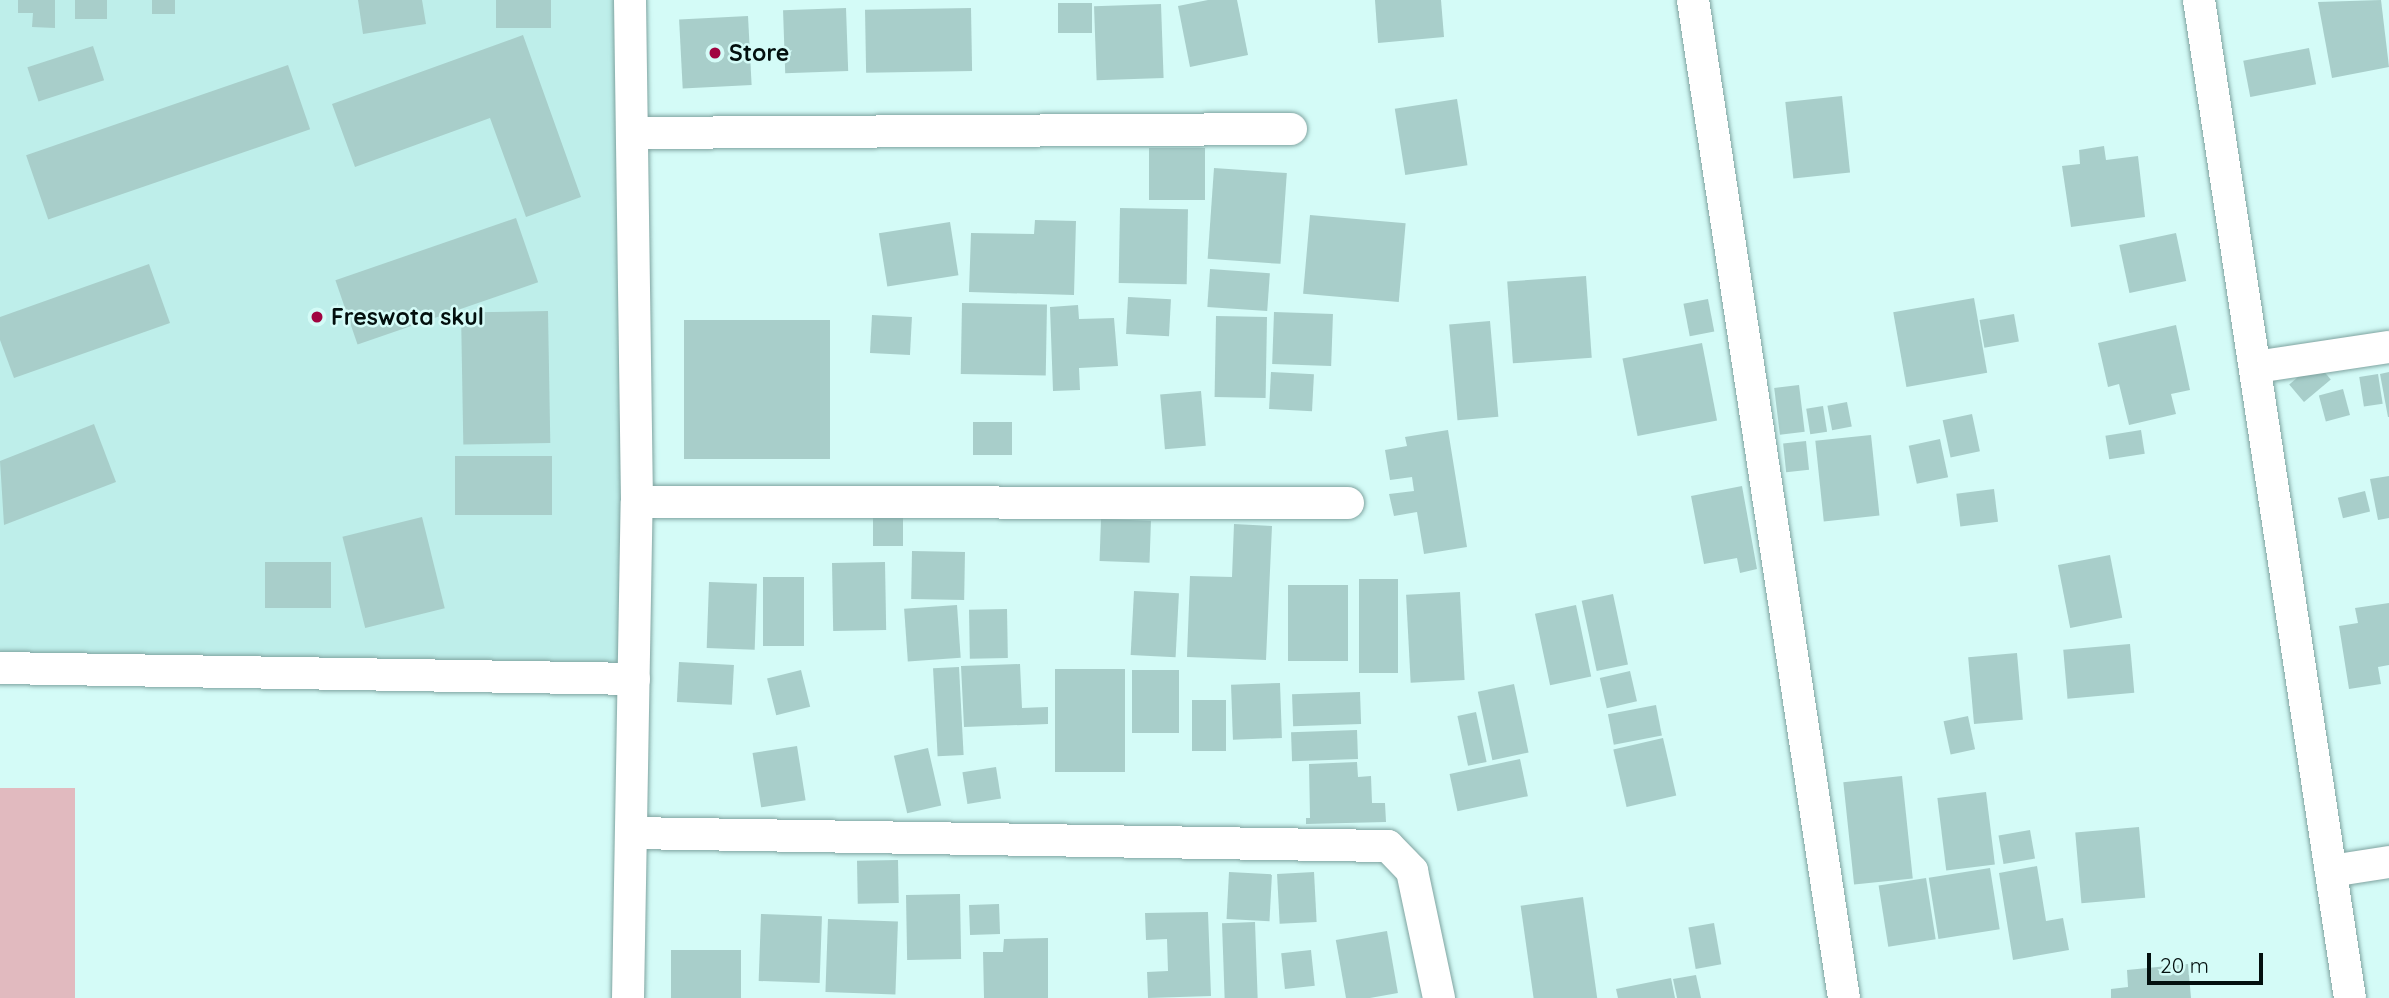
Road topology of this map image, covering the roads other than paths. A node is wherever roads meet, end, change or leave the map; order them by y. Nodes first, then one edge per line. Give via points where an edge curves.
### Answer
1 (630, 0) edge
2 (1693, 0) edge
3 (2199, 0) edge
4 (1291, 129) dead end
5 (632, 133) junction
6 (2389, 347) edge
7 (2256, 367) junction
8 (637, 502) junction
9 (1348, 503) dead end
10 (0, 667) edge
11 (634, 679) junction
12 (632, 833) junction
13 (2389, 862) edge
14 (2331, 871) junction
15 (628, 998) edge
16 (1439, 998) edge
17 (1844, 998) edge
18 (2350, 998) edge

1 - 5 street
2 - 17 street
3 - 7 street
4 - 5 street
5 - 8 street
6 - 7 street
7 - 14 street
8 - 9 street
8 - 11 street
10 - 11 street
11 - 12 street
12 - 15 street
12 - 16 street via 1388,846 1412,871
13 - 14 street
14 - 18 street

